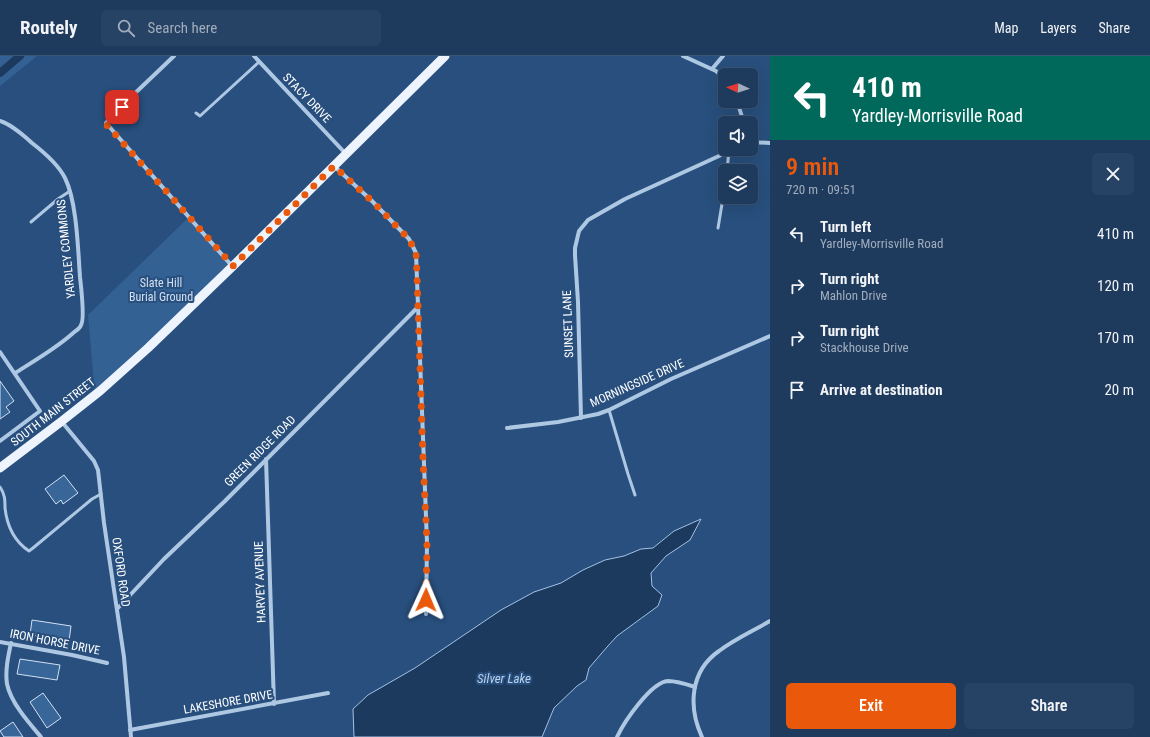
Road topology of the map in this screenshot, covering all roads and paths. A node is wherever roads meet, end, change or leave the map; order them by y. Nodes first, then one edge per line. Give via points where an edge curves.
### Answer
1 (174, 56) edge
2 (254, 56) edge
3 (445, 56) edge
4 (683, 56) edge
5 (723, 56) edge
6 (259, 62) junction
7 (712, 69) junction
8 (718, 74) edge
9 (196, 113) dead end
10 (0, 121) edge
11 (758, 142) edge
12 (770, 143) edge
13 (346, 154) junction
14 (718, 156) edge
15 (334, 166) junction
16 (70, 191) junction
17 (722, 204) edge
18 (31, 222) dead end
19 (718, 228) dead end
20 (233, 266) junction
21 (418, 307) junction
22 (770, 336) edge
23 (0, 352) edge
24 (15, 373) junction
25 (609, 410) junction
26 (581, 418) junction
27 (62, 421) junction
28 (507, 428) dead end
29 (0, 441) edge
30 (266, 459) junction
31 (0, 468) edge
32 (0, 487) edge
33 (101, 494) junction
34 (635, 495) dead end
35 (117, 609) junction
36 (426, 614) dead end
37 (770, 621) edge
38 (0, 642) edge
39 (11, 644) junction
40 (106, 663) dead end
41 (695, 687) junction
42 (328, 693) dead end
43 (274, 704) junction
44 (130, 730) junction
45 (41, 737) edge
46 (131, 737) edge
47 (617, 737) edge
48 (702, 737) edge

1 - 20 street via 106,124
2 - 6 street, STACY DRIVE
3 - 13 main road, SOUTH MAIN STREET
4 - 7 street
5 - 7 street
6 - 9 lane via 211,108 200,116
6 - 13 street, STACY DRIVE
7 - 8 street
10 - 16 street, YARDLEY COMMONS via 8,124 48,156 65,178
11 - 12 street
13 - 15 main road, SOUTH MAIN STREET
14 - 26 street, SUNSET LANE via 625,199 588,220 579,231 575,255
15 - 20 main road, SOUTH MAIN STREET
15 - 21 street via 409,239 416,260
16 - 18 lane
16 - 24 street, YARDLEY COMMONS via 83,320 68,337
17 - 19 lane
20 - 27 main road, SOUTH MAIN STREET via 120,373
21 - 30 street, GREEN RIDGE ROAD
21 - 36 street via 427,543
22 - 25 street, MORNINGSIDE DRIVE via 671,379
23 - 24 street
24 - 29 street via 40,410
25 - 26 street, MORNINGSIDE DRIVE
25 - 34 lane
26 - 28 street, MORNINGSIDE DRIVE
27 - 31 main road, SOUTH MAIN STREET
27 - 33 street, OXFORD ROAD via 94,461 98,470
30 - 35 street, GREEN RIDGE ROAD
30 - 43 street, HARVEY AVENUE
32 - 33 lane via 4,492 7,519 12,532 20,545 29,551
33 - 35 street, OXFORD ROAD
35 - 44 street, OXFORD ROAD
37 - 41 street via 719,650 700,673
38 - 39 street, IRON HORSE DRIVE
39 - 40 street, IRON HORSE DRIVE via 72,654
39 - 45 street via 6,676 9,689 21,711
41 - 47 street via 678,682 661,682 641,701
41 - 48 street via 693,709 695,722
42 - 43 street, LAKESHORE DRIVE
43 - 44 street, LAKESHORE DRIVE
44 - 46 street, OXFORD ROAD

